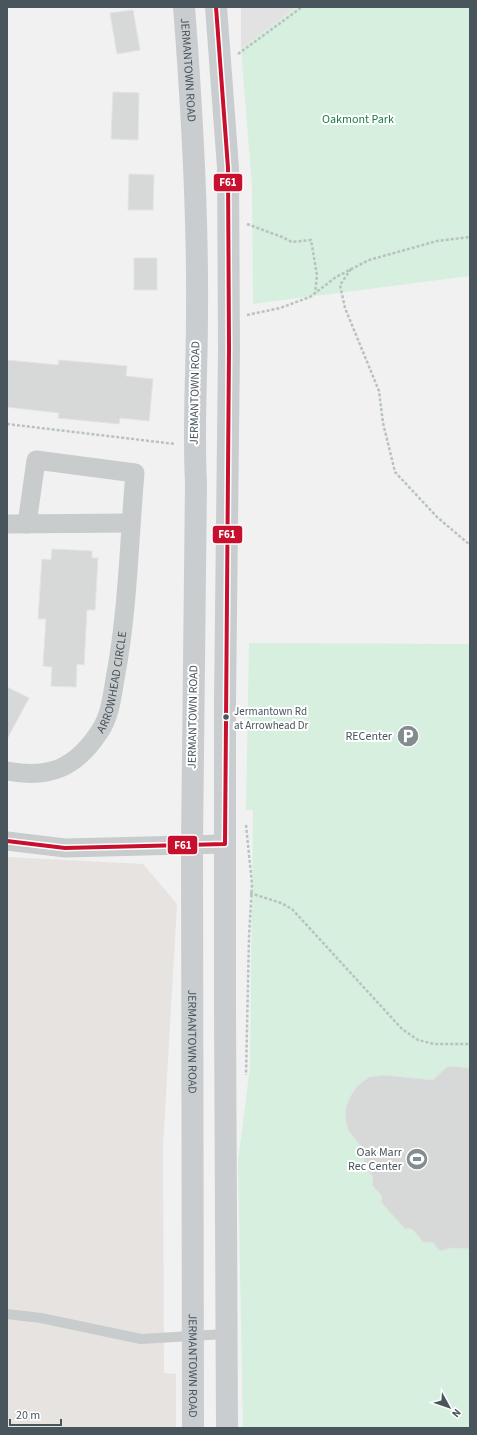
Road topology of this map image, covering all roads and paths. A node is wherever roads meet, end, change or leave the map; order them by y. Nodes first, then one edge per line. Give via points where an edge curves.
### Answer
1 (184, 7) edge
2 (216, 7) edge
3 (302, 7) edge
4 (237, 56) dead end
5 (244, 223) dead end
6 (470, 237) edge
7 (351, 270) junction
8 (315, 294) junction
9 (229, 315) junction
10 (7, 424) edge
11 (182, 444) dead end
12 (131, 522) junction
13 (7, 524) edge
14 (27, 524) junction
15 (470, 545) edge
16 (7, 771) edge
17 (244, 819) dead end
18 (7, 841) edge
19 (192, 844) junction
20 (225, 844) junction
21 (252, 884) dead end
22 (250, 893) dead end
23 (470, 1044) edge
24 (7, 1314) edge
25 (225, 1334) junction
26 (191, 1336) junction
27 (193, 1428) edge
28 (227, 1428) edge

1 - 19 main road, JERMANTOWN ROAD via 194,130 197,314
2 - 9 main road via 228,168
3 - 4 path
5 - 8 path via 292,242 311,240 317,275
6 - 7 path via 406,248 369,260
7 - 8 path via 336,277
7 - 15 path via 340,285 345,308 379,391 395,472 437,517
8 - 9 path via 280,308 246,315
9 - 20 main road
10 - 11 path
12 - 14 street
12 - 14 street, ARROWHEAD CIRCLE via 135,473 36,460
12 - 16 street, ARROWHEAD CIRCLE via 122,642 110,710 100,731 72,763 63,768 27,774
13 - 14 street
17 - 21 path
18 - 19 street via 65,848
19 - 20 street
19 - 26 main road, JERMANTOWN ROAD
20 - 25 main road
22 - 23 path via 292,909 402,1029 418,1040 434,1044
24 - 26 lane via 41,1318 141,1339
25 - 26 lane
25 - 28 main road
26 - 27 main road, JERMANTOWN ROAD

